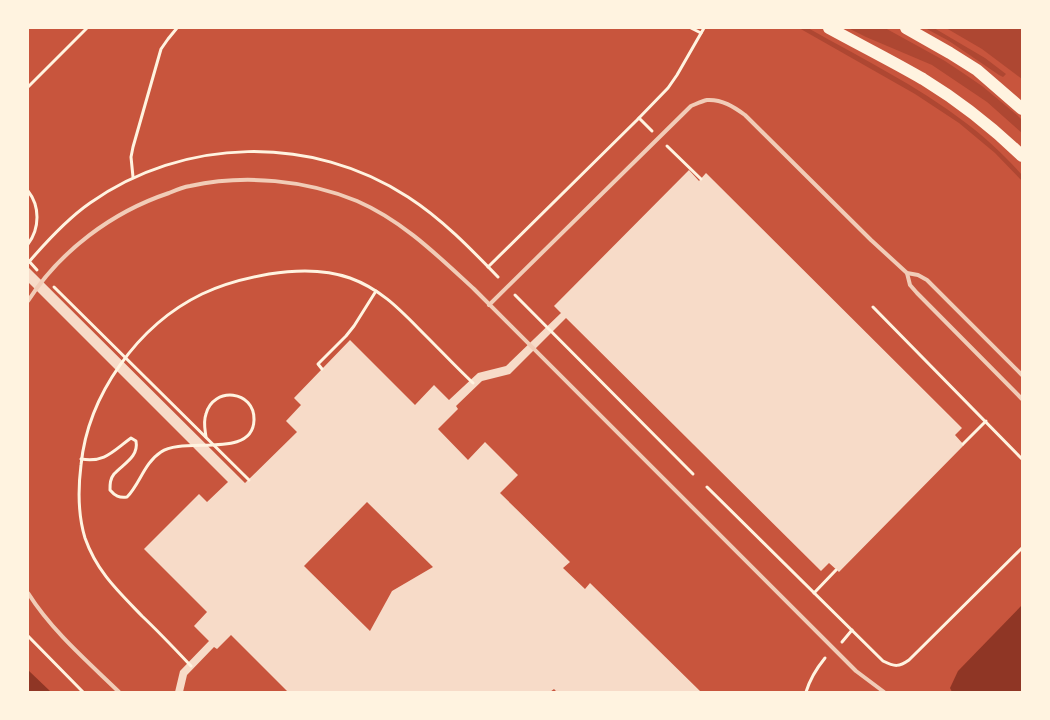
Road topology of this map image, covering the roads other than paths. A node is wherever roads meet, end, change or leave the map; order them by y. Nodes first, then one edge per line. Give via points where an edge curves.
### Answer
1 (829, 28) edge
2 (906, 28) edge
3 (1022, 108) edge
4 (1022, 156) edge
5 (907, 273) junction
6 (28, 301) edge
7 (489, 305) junction
8 (1022, 375) edge
9 (1022, 399) edge
10 (28, 593) edge
11 (118, 692) edge
12 (884, 692) edge

1 - 4 main road via 922,78 992,128
2 - 3 main road via 977,70
5 - 7 lane via 745,116 733,106 707,100 691,106
5 - 8 lane via 927,280
5 - 9 lane via 910,285
6 - 7 lane via 48,274 78,244 131,208 189,186 223,180 248,180 288,182 330,191 372,209 414,235
7 - 12 lane via 856,671
10 - 11 lane via 60,635

